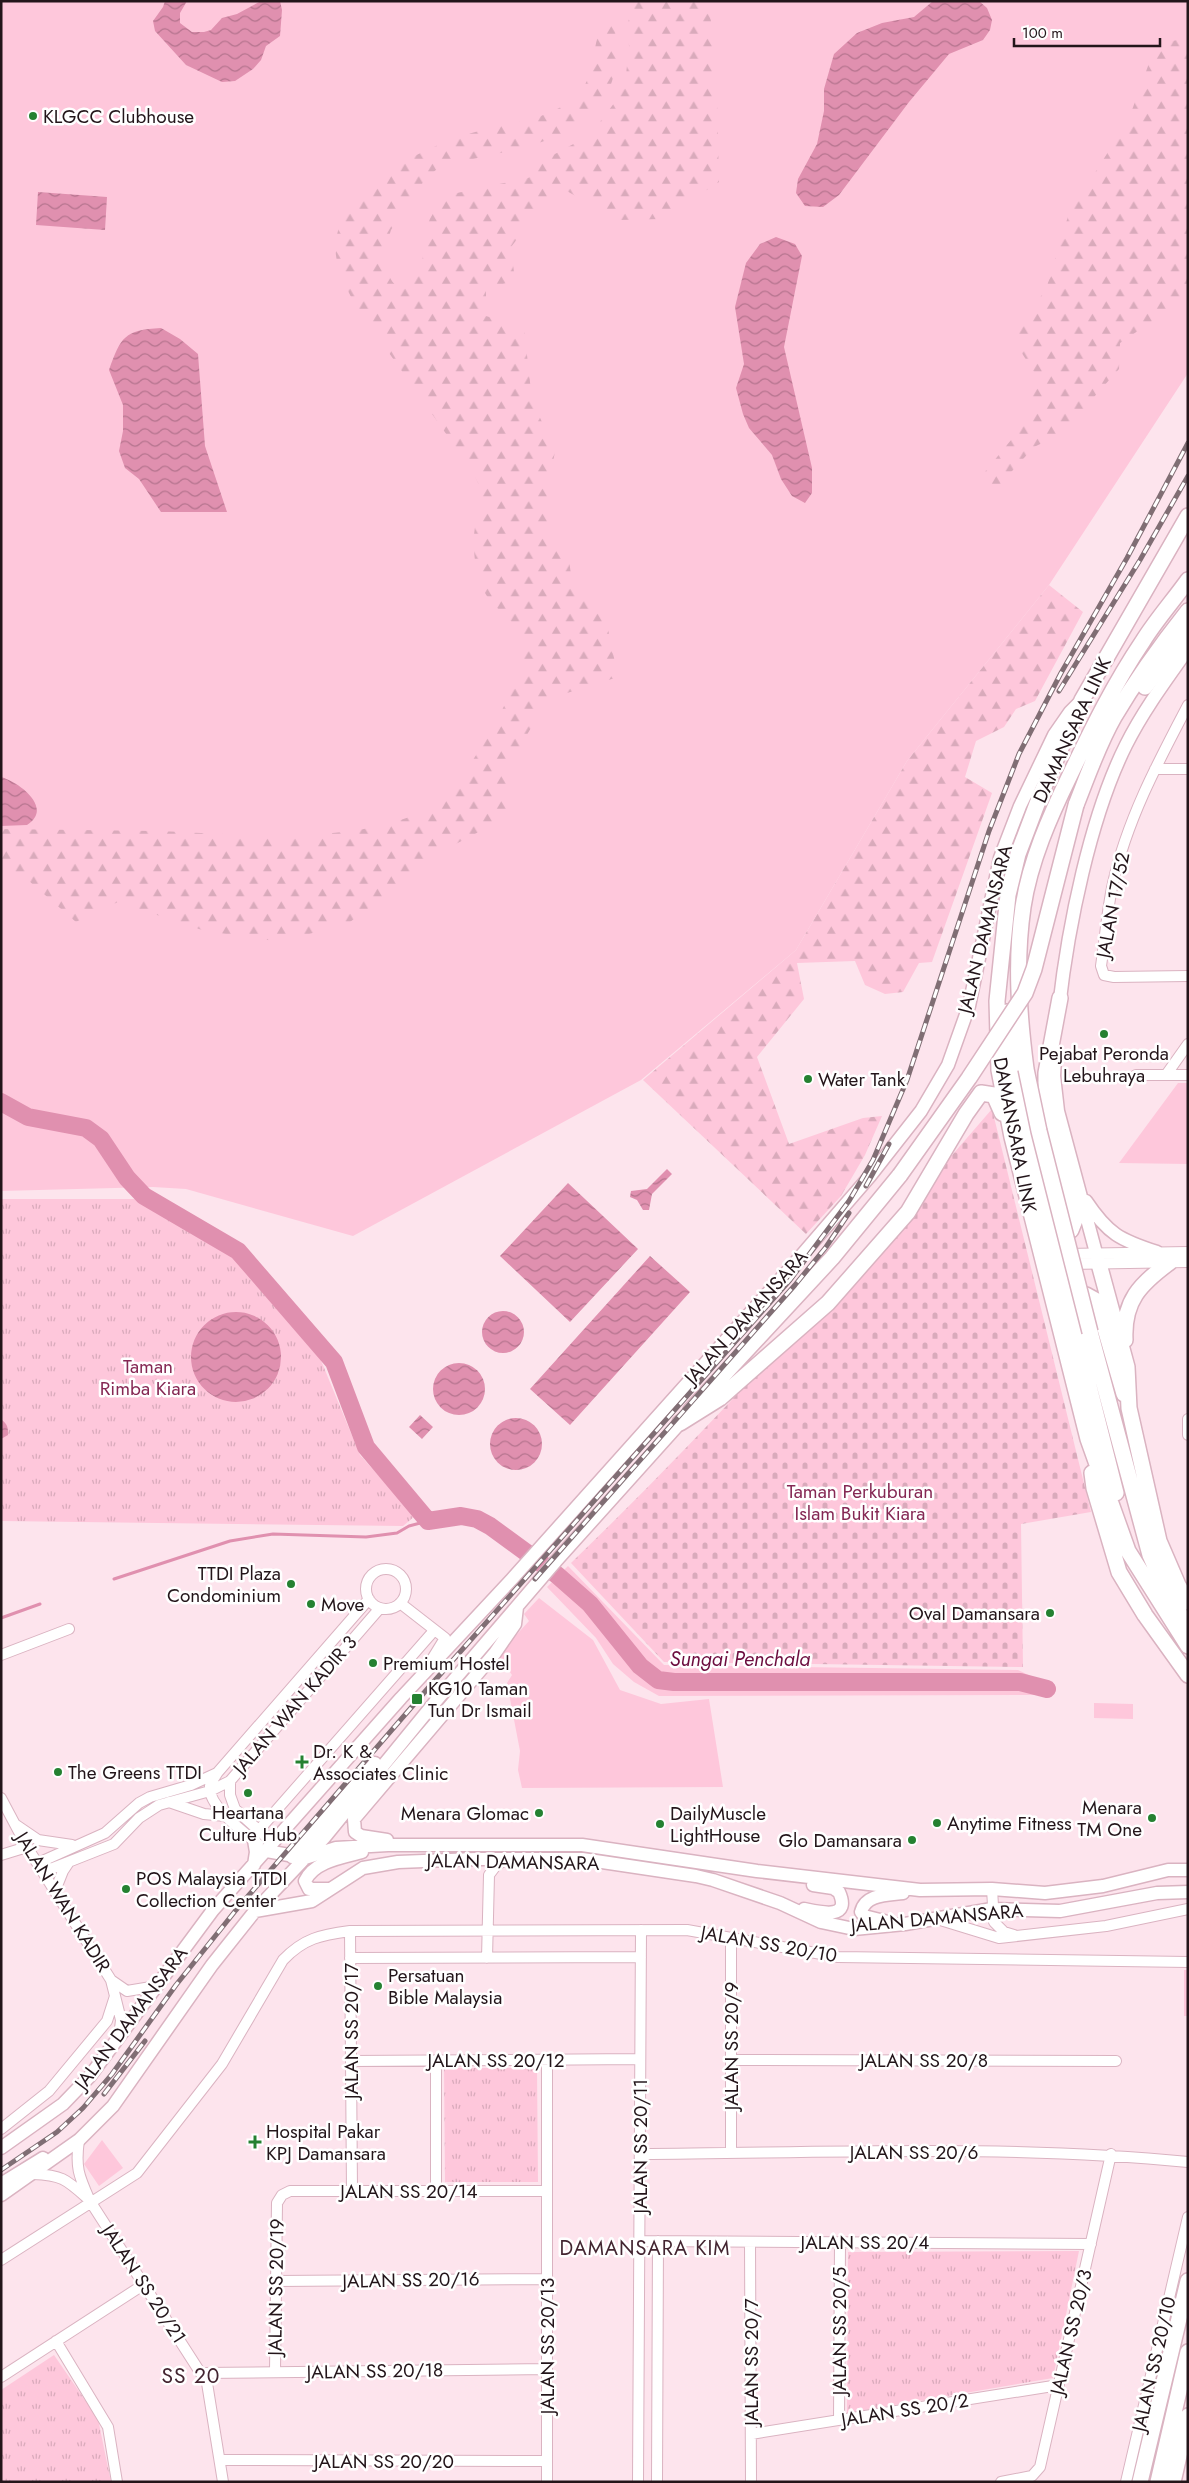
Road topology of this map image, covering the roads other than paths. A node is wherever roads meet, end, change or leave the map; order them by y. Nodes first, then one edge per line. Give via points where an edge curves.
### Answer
1 (1188, 516) edge
2 (1188, 580) edge
3 (1188, 611) edge
4 (1188, 630) edge
5 (1187, 651) edge
6 (1127, 697) junction
7 (1082, 700) junction
8 (1188, 705) edge
9 (1154, 768) junction
10 (1188, 769) edge
11 (1002, 938) junction
12 (1188, 976) edge
13 (1060, 998) junction
14 (1188, 1044) edge
15 (1136, 1075) dead end
16 (1166, 1075) junction
17 (1188, 1075) edge
18 (1012, 1137) junction
19 (1080, 1193) junction
20 (1046, 1219) junction
21 (1157, 1252) junction
22 (1188, 1252) edge
23 (1098, 1258) junction
24 (1058, 1259) junction
25 (1170, 1262) junction
26 (1188, 1262) edge
27 (1071, 1312) junction
28 (1127, 1366) junction
29 (1129, 1408) junction
30 (1188, 1419) edge
31 (680, 1422) junction
32 (1188, 1435) edge
33 (1090, 1447) junction
34 (1138, 1569) junction
35 (1183, 1582) edge
36 (369, 1599) junction
37 (1188, 1602) edge
38 (400, 1603) junction
39 (517, 1607) junction
40 (380, 1608) junction
41 (1188, 1627) edge
42 (69, 1629) dead end
43 (433, 1629) junction
44 (1188, 1646) edge
45 (1, 1655) edge
46 (1188, 1675) edge
47 (422, 1676) junction
48 (435, 1702) junction
49 (218, 1772) junction
50 (230, 1781) junction
51 (210, 1790) junction
52 (1, 1798) edge
53 (168, 1802) junction
54 (362, 1809) junction
55 (225, 1816) junction
56 (15, 1824) junction
57 (287, 1829) junction
58 (256, 1835) junction
59 (324, 1838) junction
60 (412, 1844) junction
61 (388, 1845) junction
62 (27, 1846) junction
63 (73, 1846) junction
64 (266, 1851) junction
65 (1, 1855) edge
66 (292, 1857) junction
67 (305, 1858) junction
68 (476, 1859) junction
69 (506, 1859) junction
70 (70, 1861) junction
71 (38, 1863) junction
72 (253, 1868) junction
73 (1188, 1870) edge
74 (758, 1871) junction
75 (43, 1872) junction
76 (489, 1875) junction
77 (1188, 1884) edge
78 (328, 1889) junction
79 (992, 1889) junction
80 (920, 1890) junction
81 (55, 1891) junction
82 (1156, 1892) junction
83 (1188, 1892) edge
84 (780, 1903) junction
85 (992, 1909) junction
86 (1188, 1909) edge
87 (255, 1911) junction
88 (936, 1918) junction
89 (905, 1924) junction
90 (488, 1930) junction
91 (641, 1930) junction
92 (350, 1931) junction
93 (1020, 1936) junction
94 (731, 1938) junction
95 (641, 1957) junction
96 (350, 1958) junction
97 (487, 1958) junction
98 (1188, 1962) edge
99 (111, 1980) junction
100 (157, 1986) junction
101 (115, 1996) junction
102 (120, 2037) junction
103 (640, 2059) junction
104 (436, 2060) junction
105 (547, 2060) junction
106 (731, 2060) junction
107 (351, 2061) junction
108 (1116, 2061) dead end
109 (1, 2130) edge
110 (79, 2140) junction
111 (1, 2148) edge
112 (731, 2153) junction
113 (640, 2154) junction
114 (1111, 2154) junction
115 (1188, 2162) edge
116 (34, 2174) junction
117 (1, 2184) edge
118 (352, 2190) junction
119 (436, 2190) junction
120 (547, 2191) junction
121 (1, 2196) edge
122 (90, 2201) junction
123 (277, 2203) joint
124 (1188, 2217) edge
125 (639, 2241) junction
126 (658, 2241) junction
127 (750, 2242) junction
128 (840, 2242) junction
129 (1091, 2244) junction
130 (1, 2260) edge
131 (547, 2279) junction
132 (276, 2281) junction
133 (1188, 2281) edge
134 (143, 2285) junction
135 (56, 2342) junction
136 (1188, 2352) edge
137 (547, 2369) junction
138 (275, 2372) junction
139 (203, 2373) junction
140 (1, 2377) edge
141 (1059, 2386) junction
142 (1188, 2416) edge
143 (839, 2420) junction
144 (751, 2434) junction
145 (220, 2460) junction
146 (547, 2461) junction
147 (117, 2482) edge
148 (224, 2482) edge
149 (547, 2482) edge
150 (638, 2482) edge
151 (657, 2482) edge
152 (751, 2482) edge
153 (1001, 2482) edge
154 (1126, 2482) edge
155 (1140, 2482) edge
156 (1158, 2482) edge
157 (1173, 2482) edge

1 - 7 highway, DAMANSARA LINK
2 - 41 highway, DAMANSARA LINK, bridge via 1143,641 1113,690 1055,807 1033,864 1018,953 1019,1010 1026,1069 1039,1131 1150,1555 1165,1589
3 - 6 highway via 1155,653
4 - 6 highway via 1142,691
5 - 13 main road via 1144,712 1125,746 1105,799 1088,852
6 - 31 highway, bridge via 1094,759 1076,805 1025,993 900,1175 832,1258
7 - 11 highway, DAMANSARA LINK via 1018,854
7 - 47 main road, JALAN DAMANSARA via 1054,735 1020,806 1000,858 969,1006 948,1065 921,1111 794,1264
8 - 9 street, JALAN 17/52
9 - 10 street
9 - 12 street, JALAN 17/52 via 1130,823 1113,884 1101,966 1104,974 1114,977
11 - 18 highway, DAMANSARA LINK via 997,1001 999,1070
11 - 20 highway via 1013,1074
13 - 19 main road via 1054,1076 1058,1111
13 - 20 highway via 1046,1073 1046,1103 1075,1220 1071,1230 1058,1232
14 - 16 street
15 - 16 street
16 - 17 street
18 - 31 highway via 994,1095 981,1094 908,1212 828,1303 720,1398
18 - 33 highway, DAMANSARA LINK
19 - 21 main road via 1100,1222 1112,1232 1126,1242
19 - 23 main road
20 - 24 highway
21 - 22 street
21 - 23 street
23 - 24 street
23 - 25 street
23 - 28 highway
24 - 27 highway
25 - 26 street
25 - 28 highway via 1150,1277 1130,1302 1125,1327
27 - 29 highway via 1075,1298 1086,1295 1097,1301 1116,1374
27 - 34 highway
28 - 29 highway
29 - 35 highway via 1159,1542
30 - 32 street
31 - 39 main road, JALAN DAMANSARA
33 - 34 highway, DAMANSARA LINK via 1128,1551
33 - 46 highway via 1094,1488 1119,1572
34 - 44 highway, DAMANSARA LINK
35 - 37 highway
36 - 38 street via 367,1588 371,1576 388,1570 399,1574 406,1585
36 - 40 street
36 - 49 street, JALAN WAN KADIR 3
38 - 40 street via 389,1609
38 - 43 street
39 - 48 main road, JALAN DAMANSARA
39 - 54 main road via 515,1624 495,1653
40 - 50 street, JALAN WAN KADIR 3
42 - 45 street
43 - 47 street via 444,1638
43 - 58 street
47 - 57 main road, JALAN DAMANSARA
48 - 59 main road, JALAN DAMANSARA
48 - 66 main road via 386,1751
49 - 51 street, JALAN WAN KADIR 3
49 - 63 street, JALAN WAN KADIR 3 via 191,1786 150,1797 105,1833
50 - 51 street, JALAN WAN KADIR 3
50 - 58 street, JALAN WAN KADIR 3 via 235,1809
51 - 53 street, JALAN WAN KADIR 3
51 - 55 street, JALAN WAN KADIR 3
52 - 56 street, JALAN WAN KADIR
53 - 55 street via 204,1814
53 - 70 street, JALAN WAN KADIR 3 via 144,1814 114,1844
54 - 59 main road
54 - 60 main road via 354,1819 355,1832 361,1836
55 - 58 street, JALAN WAN KADIR 3
56 - 62 street, JALAN WAN KADIR
56 - 63 street via 38,1840
57 - 58 street via 271,1837
57 - 64 main road, JALAN DAMANSARA
58 - 64 street, JALAN WAN KADIR 3
58 - 72 main road
59 - 67 main road, JALAN DAMANSARA
60 - 61 main road, JALAN DAMANSARA
60 - 74 main road, JALAN DAMANSARA via 582,1845
61 - 67 main road, JALAN DAMANSARA via 336,1848
61 - 78 main road via 322,1864 308,1875 308,1889
62 - 65 street
62 - 71 street, JALAN WAN KADIR
63 - 71 street, JALAN WAN KADIR 3
64 - 66 main road, JALAN DAMANSARA
64 - 72 main road, JALAN DAMANSARA
66 - 67 main road, JALAN DAMANSARA
67 - 87 main road, JALAN DAMANSARA
68 - 69 main road, JALAN DAMANSARA
68 - 76 street
68 - 78 main road, JALAN DAMANSARA via 381,1864 363,1868
69 - 76 street
69 - 84 main road, JALAN DAMANSARA via 582,1859 696,1876
70 - 75 street, JALAN WAN KADIR 3
70 - 81 street
71 - 75 street, JALAN WAN KADIR
72 - 100 main road, JALAN DAMANSARA via 213,1910
73 - 79 main road, JALAN DAMANSARA via 1168,1870 1103,1886 1058,1892
74 - 80 main road, JALAN DAMANSARA
74 - 84 main road via 784,1880 833,1888 842,1898 839,1910 834,1913
75 - 81 street, JALAN WAN KADIR
76 - 90 street
77 - 82 main road
78 - 87 main road, JALAN DAMANSARA via 312,1901
79 - 80 main road, JALAN DAMANSARA
79 - 85 street
80 - 89 main road via 872,1898 863,1905 861,1912 869,1919
81 - 99 street, JALAN WAN KADIR
82 - 83 main road, JALAN DAMANSARA
82 - 85 main road, JALAN DAMANSARA via 1060,1911
84 - 89 main road, JALAN DAMANSARA via 840,1927
85 - 88 main road, JALAN DAMANSARA
85 - 93 street via 996,1927
86 - 93 street via 1106,1926
87 - 110 main road, JALAN DAMANSARA via 212,1965 113,2106
88 - 89 main road, JALAN DAMANSARA
88 - 93 street via 973,1928 991,1937
90 - 91 street, JALAN SS 20/10
90 - 92 street, JALAN SS 20/10
90 - 97 street
91 - 94 street, JALAN SS 20/10 via 686,1930
91 - 95 street, JALAN SS 20/11
92 - 96 street, JALAN SS 20/17
92 - 122 street, JALAN SS 20/10 via 313,1938 296,1947 274,1973 222,2064 153,2155 137,2173
94 - 98 street, JALAN SS 20/10 via 838,1957
94 - 106 street, JALAN SS 20/9
95 - 97 street
95 - 103 street, JALAN SS 20/11
96 - 97 street
96 - 107 street, JALAN SS 20/17
99 - 100 street, JALAN WAN KADIR via 127,1991
99 - 101 street, JALAN WAN KADIR
100 - 102 main road, JALAN DAMANSARA
101 - 102 street, JALAN WAN KADIR via 121,2020
101 - 109 street via 107,2021 49,2091
102 - 111 main road, JALAN DAMANSARA via 63,2104
103 - 105 street, JALAN SS 20/12
103 - 113 street, JALAN SS 20/11
104 - 105 street, JALAN SS 20/12
104 - 107 street, JALAN SS 20/12
104 - 119 street
105 - 120 street, JALAN SS 20/13
106 - 108 street, JALAN SS 20/8
106 - 112 street, JALAN SS 20/9
107 - 118 street, JALAN SS 20/17
110 - 116 main road, JALAN DAMANSARA
110 - 117 main road via 56,2150
110 - 122 street, JALAN SS 20/21 via 78,2174
112 - 113 street, JALAN SS 20/6
112 - 114 street, JALAN SS 20/6
113 - 125 street, JALAN SS 20/11
114 - 115 street, JALAN SS 20/6
114 - 129 street, JALAN SS 20/3
116 - 121 main road, JALAN DAMANSARA
116 - 122 street, JALAN SS 20/21 via 68,2180
118 - 119 street, JALAN SS 20/14
118 - 123 street, JALAN SS 20/14 via 290,2191
119 - 120 street, JALAN SS 20/14
120 - 131 street, JALAN SS 20/13
122 - 130 street
122 - 134 street, JALAN SS 20/21
123 - 132 street, JALAN SS 20/19
124 - 154 street, JALAN SS 20/10
125 - 126 street, JALAN SS 20/4
125 - 150 street, JALAN SS 20/11
126 - 127 street, JALAN SS 20/4
126 - 151 street
127 - 128 street, JALAN SS 20/4
127 - 144 street, JALAN SS 20/7
128 - 129 street, JALAN SS 20/4
128 - 143 street, JALAN SS 20/5
129 - 141 street, JALAN SS 20/3
131 - 132 street, JALAN SS 20/16
131 - 137 street, JALAN SS 20/13
132 - 138 street, JALAN SS 20/19
133 - 155 highway
134 - 135 street
134 - 139 street, JALAN SS 20/21
135 - 140 street
135 - 147 street via 108,2427
136 - 156 highway
137 - 138 street, JALAN SS 20/18
137 - 146 street, JALAN SS 20/13
138 - 139 street, JALAN SS 20/18
139 - 145 street, JALAN SS 20/21 via 208,2383
141 - 143 street, JALAN SS 20/2
141 - 153 street, JALAN SS 20/3 via 1040,2467 1032,2476
142 - 157 highway
143 - 144 street, JALAN SS 20/2
144 - 152 street, JALAN SS 20/7
145 - 146 street, JALAN SS 20/20
145 - 148 street, JALAN SS 20/21
146 - 149 street, JALAN SS 20/13

